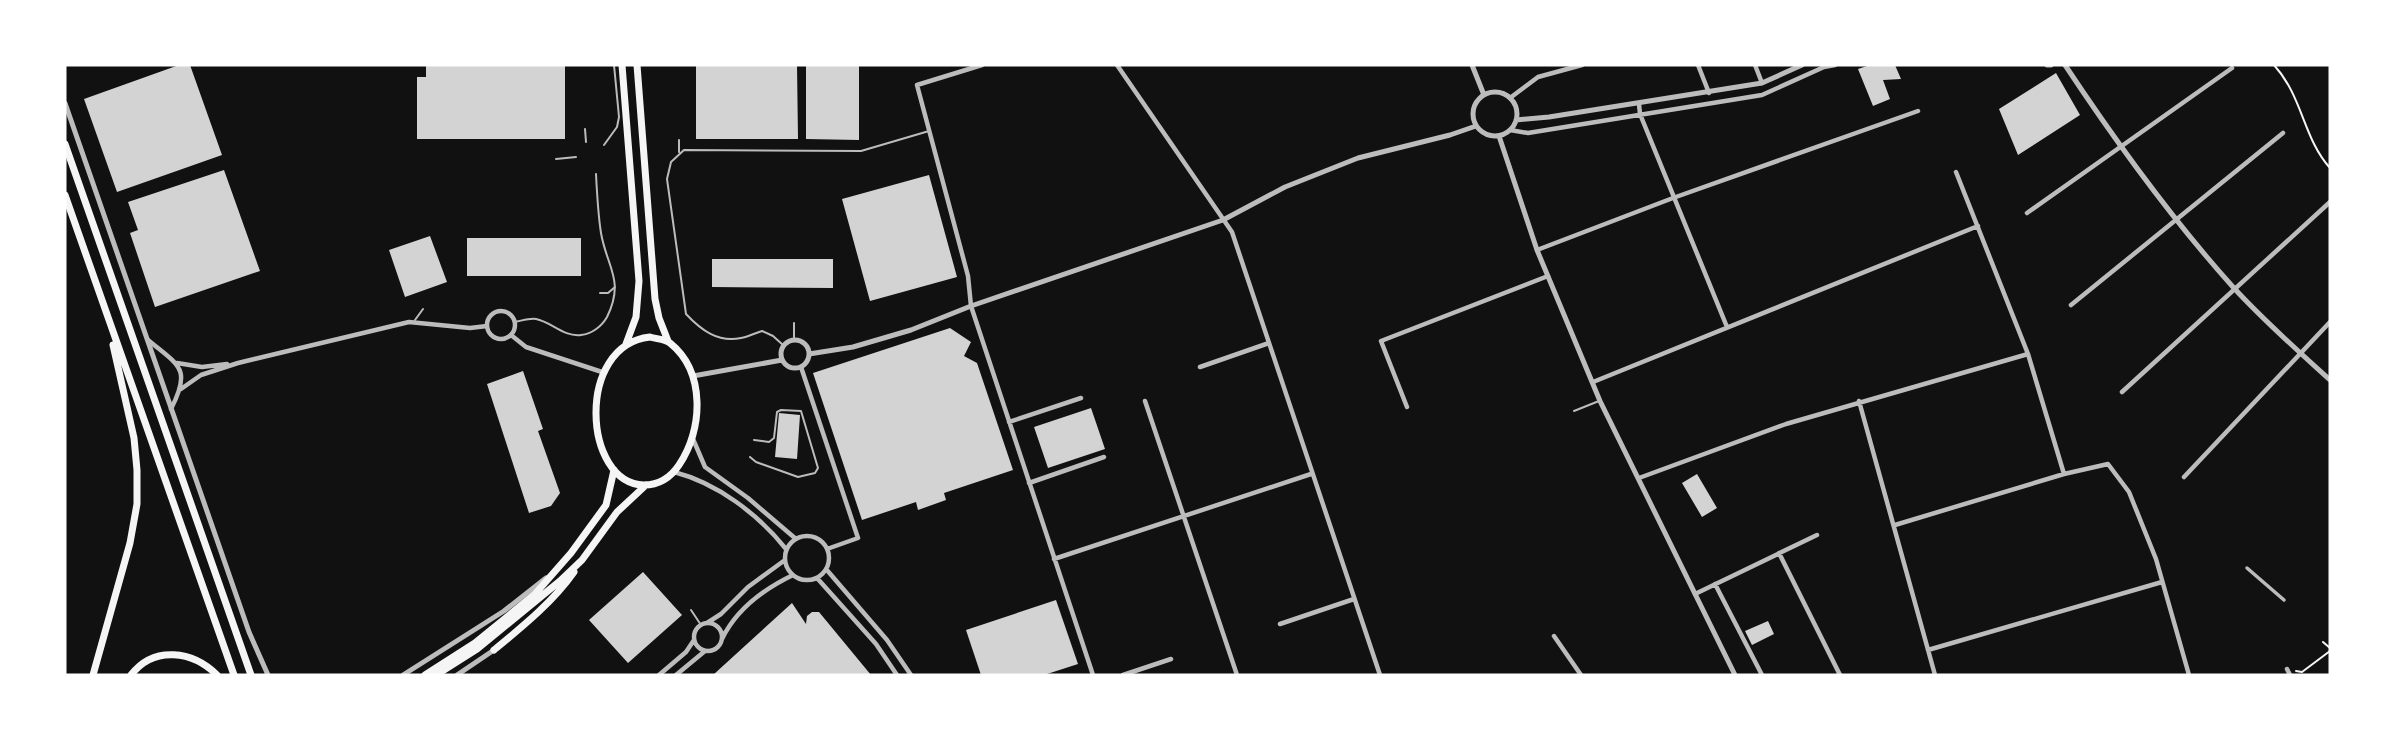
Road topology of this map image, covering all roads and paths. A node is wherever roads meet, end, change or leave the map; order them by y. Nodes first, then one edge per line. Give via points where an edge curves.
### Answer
1 (614, 65) edge
2 (622, 65) edge
3 (637, 65) edge
4 (982, 65) edge
5 (1117, 65) edge
6 (1472, 65) edge
7 (1582, 65) edge
8 (1698, 65) edge
9 (1755, 65) edge
10 (1802, 65) edge
11 (1835, 65) edge
12 (2065, 65) edge
13 (2274, 65) edge
14 (2232, 68) dead end
15 (1762, 83) junction
16 (1709, 93) junction
17 (1484, 95) junction
18 (1510, 99) junction
19 (65, 103) edge
20 (1639, 104) junction
21 (1918, 111) dead end
22 (1640, 114) junction
23 (1516, 120) junction
24 (1476, 126) junction
25 (585, 129) dead end
26 (1510, 130) junction
27 (929, 131) junction
28 (2283, 133) dead end
29 (1499, 136) junction
30 (679, 141) dead end
31 (586, 142) dead end
32 (65, 144) edge
33 (604, 145) dead end
34 (2121, 147) junction
35 (679, 153) junction
36 (576, 157) dead end
37 (556, 159) dead end
38 (2330, 168) edge
39 (1956, 172) dead end
40 (596, 174) dead end
41 (65, 195) edge
42 (1673, 198) junction
43 (2330, 202) edge
44 (2027, 213) dead end
45 (2175, 219) junction
46 (1223, 220) junction
47 (1978, 226) junction
48 (1537, 250) junction
49 (1548, 276) junction
50 (615, 286) junction
51 (2235, 288) junction
52 (600, 293) dead end
53 (2071, 305) dead end
54 (971, 306) junction
55 (423, 309) dead end
56 (414, 321) junction
57 (514, 322) junction
58 (2330, 322) edge
59 (794, 323) dead end
60 (486, 326) junction
61 (110, 327) junction
62 (1727, 327) junction
63 (511, 335) junction
64 (146, 338) junction
65 (794, 339) junction
66 (668, 341) junction
67 (1269, 343) junction
68 (626, 345) junction
69 (783, 345) junction
70 (2301, 353) junction
71 (2028, 354) junction
72 (809, 355) junction
73 (782, 360) junction
74 (175, 363) junction
75 (238, 363) junction
76 (801, 367) junction
77 (1200, 367) dead end
78 (602, 372) junction
79 (693, 376) junction
80 (2330, 380) edge
81 (1594, 382) junction
82 (181, 389) junction
83 (2122, 392) dead end
84 (1081, 398) dead end
85 (1145, 401) dead end
86 (1600, 401) junction
87 (1859, 401) junction
88 (1408, 407) dead end
89 (171, 410) junction
90 (1574, 411) dead end
91 (1009, 422) junction
92 (693, 439) junction
93 (754, 440) dead end
94 (750, 457) dead end
95 (1104, 457) dead end
96 (614, 470) junction
97 (674, 472) junction
98 (1311, 474) junction
99 (2064, 474) junction
100 (2183, 477) dead end
101 (1639, 478) junction
102 (1029, 484) junction
103 (646, 485) junction
104 (1184, 516) junction
105 (1895, 525) junction
106 (1817, 535) dead end
107 (796, 539) junction
108 (786, 549) junction
109 (827, 549) junction
110 (1779, 553) junction
111 (1054, 559) junction
112 (582, 560) junction
113 (785, 560) junction
114 (2247, 568) dead end
115 (826, 569) junction
116 (554, 572) junction
117 (793, 575) junction
118 (817, 578) junction
119 (2162, 582) junction
120 (1715, 584) junction
121 (1695, 594) junction
122 (1354, 599) junction
123 (2284, 600) dead end
124 (691, 610) dead end
125 (704, 624) junction
126 (1280, 624) dead end
127 (1554, 636) dead end
128 (695, 639) junction
129 (722, 639) junction
130 (2323, 642) dead end
131 (494, 650) joint
132 (1928, 650) junction
133 (2330, 650) edge
134 (705, 651) junction
135 (1171, 660) dead end
136 (2287, 669) joint
137 (93, 675) edge
138 (131, 675) edge
139 (218, 675) edge
140 (233, 675) edge
141 (251, 675) edge
142 (268, 675) edge
143 (403, 675) edge
144 (425, 675) edge
145 (436, 675) edge
146 (457, 675) edge
147 (659, 675) edge
148 (676, 675) edge
149 (897, 675) edge
150 (911, 675) edge
151 (1094, 675) edge
152 (1123, 675) edge
153 (1237, 675) edge
154 (1380, 675) edge
155 (1581, 675) edge
156 (1735, 675) edge
157 (1762, 675) edge
158 (1840, 675) edge
159 (1935, 675) edge
160 (2189, 675) edge
161 (2290, 675) edge

1 - 33 lane via 619,117
2 - 68 highway via 639,281 636,317
3 - 66 highway via 655,299
4 - 27 street via 918,85
5 - 46 street
6 - 17 street
7 - 18 street via 1538,78
8 - 16 street
9 - 15 street
10 - 15 street
11 - 22 street via 1762,95
12 - 34 street
13 - 38 path via 2298,100 2314,143
14 - 34 street
15 - 16 street
16 - 20 street
17 - 18 street via 1502,93
17 - 24 street via 1474,105
18 - 23 street
19 - 64 street
20 - 22 street
20 - 23 street
21 - 42 street
22 - 26 street via 1528,133
22 - 42 street
23 - 26 street
24 - 29 street via 1486,135
24 - 46 street via 1358,158 1285,187
25 - 31 lane
26 - 29 street
27 - 35 lane via 861,150
27 - 54 street via 968,276
28 - 45 street
29 - 48 street
30 - 35 lane
32 - 141 highway
34 - 44 street
34 - 45 street
35 - 69 lane via 667,179 686,314 711,335 743,338 762,331
36 - 37 lane
39 - 47 street
40 - 50 lane via 602,237
41 - 61 highway
42 - 48 street
42 - 62 street
43 - 51 street
45 - 51 street
45 - 53 street
46 - 54 street
46 - 67 street via 1232,232
47 - 62 street
47 - 71 street
48 - 49 street
49 - 81 street
49 - 88 street via 1381,341
50 - 52 lane
50 - 57 lane via 605,321 583,335 554,329 539,319
51 - 70 street
51 - 83 street
54 - 72 street via 911,330
54 - 91 street
55 - 56 lane
56 - 60 street
56 - 75 street
57 - 60 street via 506,312 497,312
57 - 63 street
58 - 70 street
59 - 65 lane
60 - 63 street via 495,338
61 - 137 highway via 134,438 137,504
61 - 140 highway
62 - 81 street
63 - 78 street via 526,347
64 - 74 street
64 - 89 street
65 - 69 street
65 - 72 street via 806,345
66 - 68 highway via 639,339
66 - 79 highway
67 - 77 street
67 - 98 street
68 - 78 highway
69 - 73 street
70 - 80 street
70 - 100 street
71 - 87 street
71 - 99 street
72 - 76 street
73 - 76 street via 791,368
73 - 79 street
74 - 75 street via 202,367
74 - 82 street via 183,378
75 - 82 street via 201,375
76 - 109 street via 858,538
78 - 96 highway via 597,426
79 - 92 highway via 698,416
81 - 86 street
82 - 89 street
84 - 91 street
85 - 104 street
86 - 90 lane
86 - 101 street
87 - 101 street
87 - 105 street
89 - 142 street
91 - 102 street
92 - 97 highway
92 - 107 street via 705,467
93 - 94 lane via 774,438 777,412 800,411 818,468 798,477
95 - 102 street
96 - 103 highway
96 - 116 highway via 606,506
97 - 103 highway
97 - 108 street via 697,478 729,497
98 - 104 street
98 - 122 street
99 - 105 street
99 - 119 street via 2108,464 2129,492
101 - 121 street
102 - 111 street
103 - 112 highway via 617,512
104 - 111 street
104 - 153 street
105 - 132 street
106 - 110 street
107 - 108 street
107 - 109 street via 810,536
108 - 113 street
109 - 115 street
110 - 120 street
110 - 158 street
111 - 151 street
112 - 131 highway via 565,585
112 - 145 highway via 513,621
113 - 117 street
113 - 125 street
114 - 123 street
115 - 118 street
115 - 150 street
116 - 143 street via 504,611
116 - 144 highway via 508,618
117 - 118 street via 804,580
117 - 129 street via 755,599 730,623
118 - 149 street via 876,644
119 - 132 street
119 - 160 street
120 - 121 street
120 - 157 street
121 - 156 street
122 - 126 street
122 - 154 street
124 - 125 lane
125 - 128 street
125 - 129 street via 719,628
127 - 155 street
128 - 134 street
128 - 147 street
129 - 134 street via 714,650
130 - 133 path
131 - 146 street
132 - 159 street
133 - 136 path via 2302,672
134 - 148 street
135 - 152 street
136 - 161 street
138 - 139 highway via 142,664 169,654 195,658

